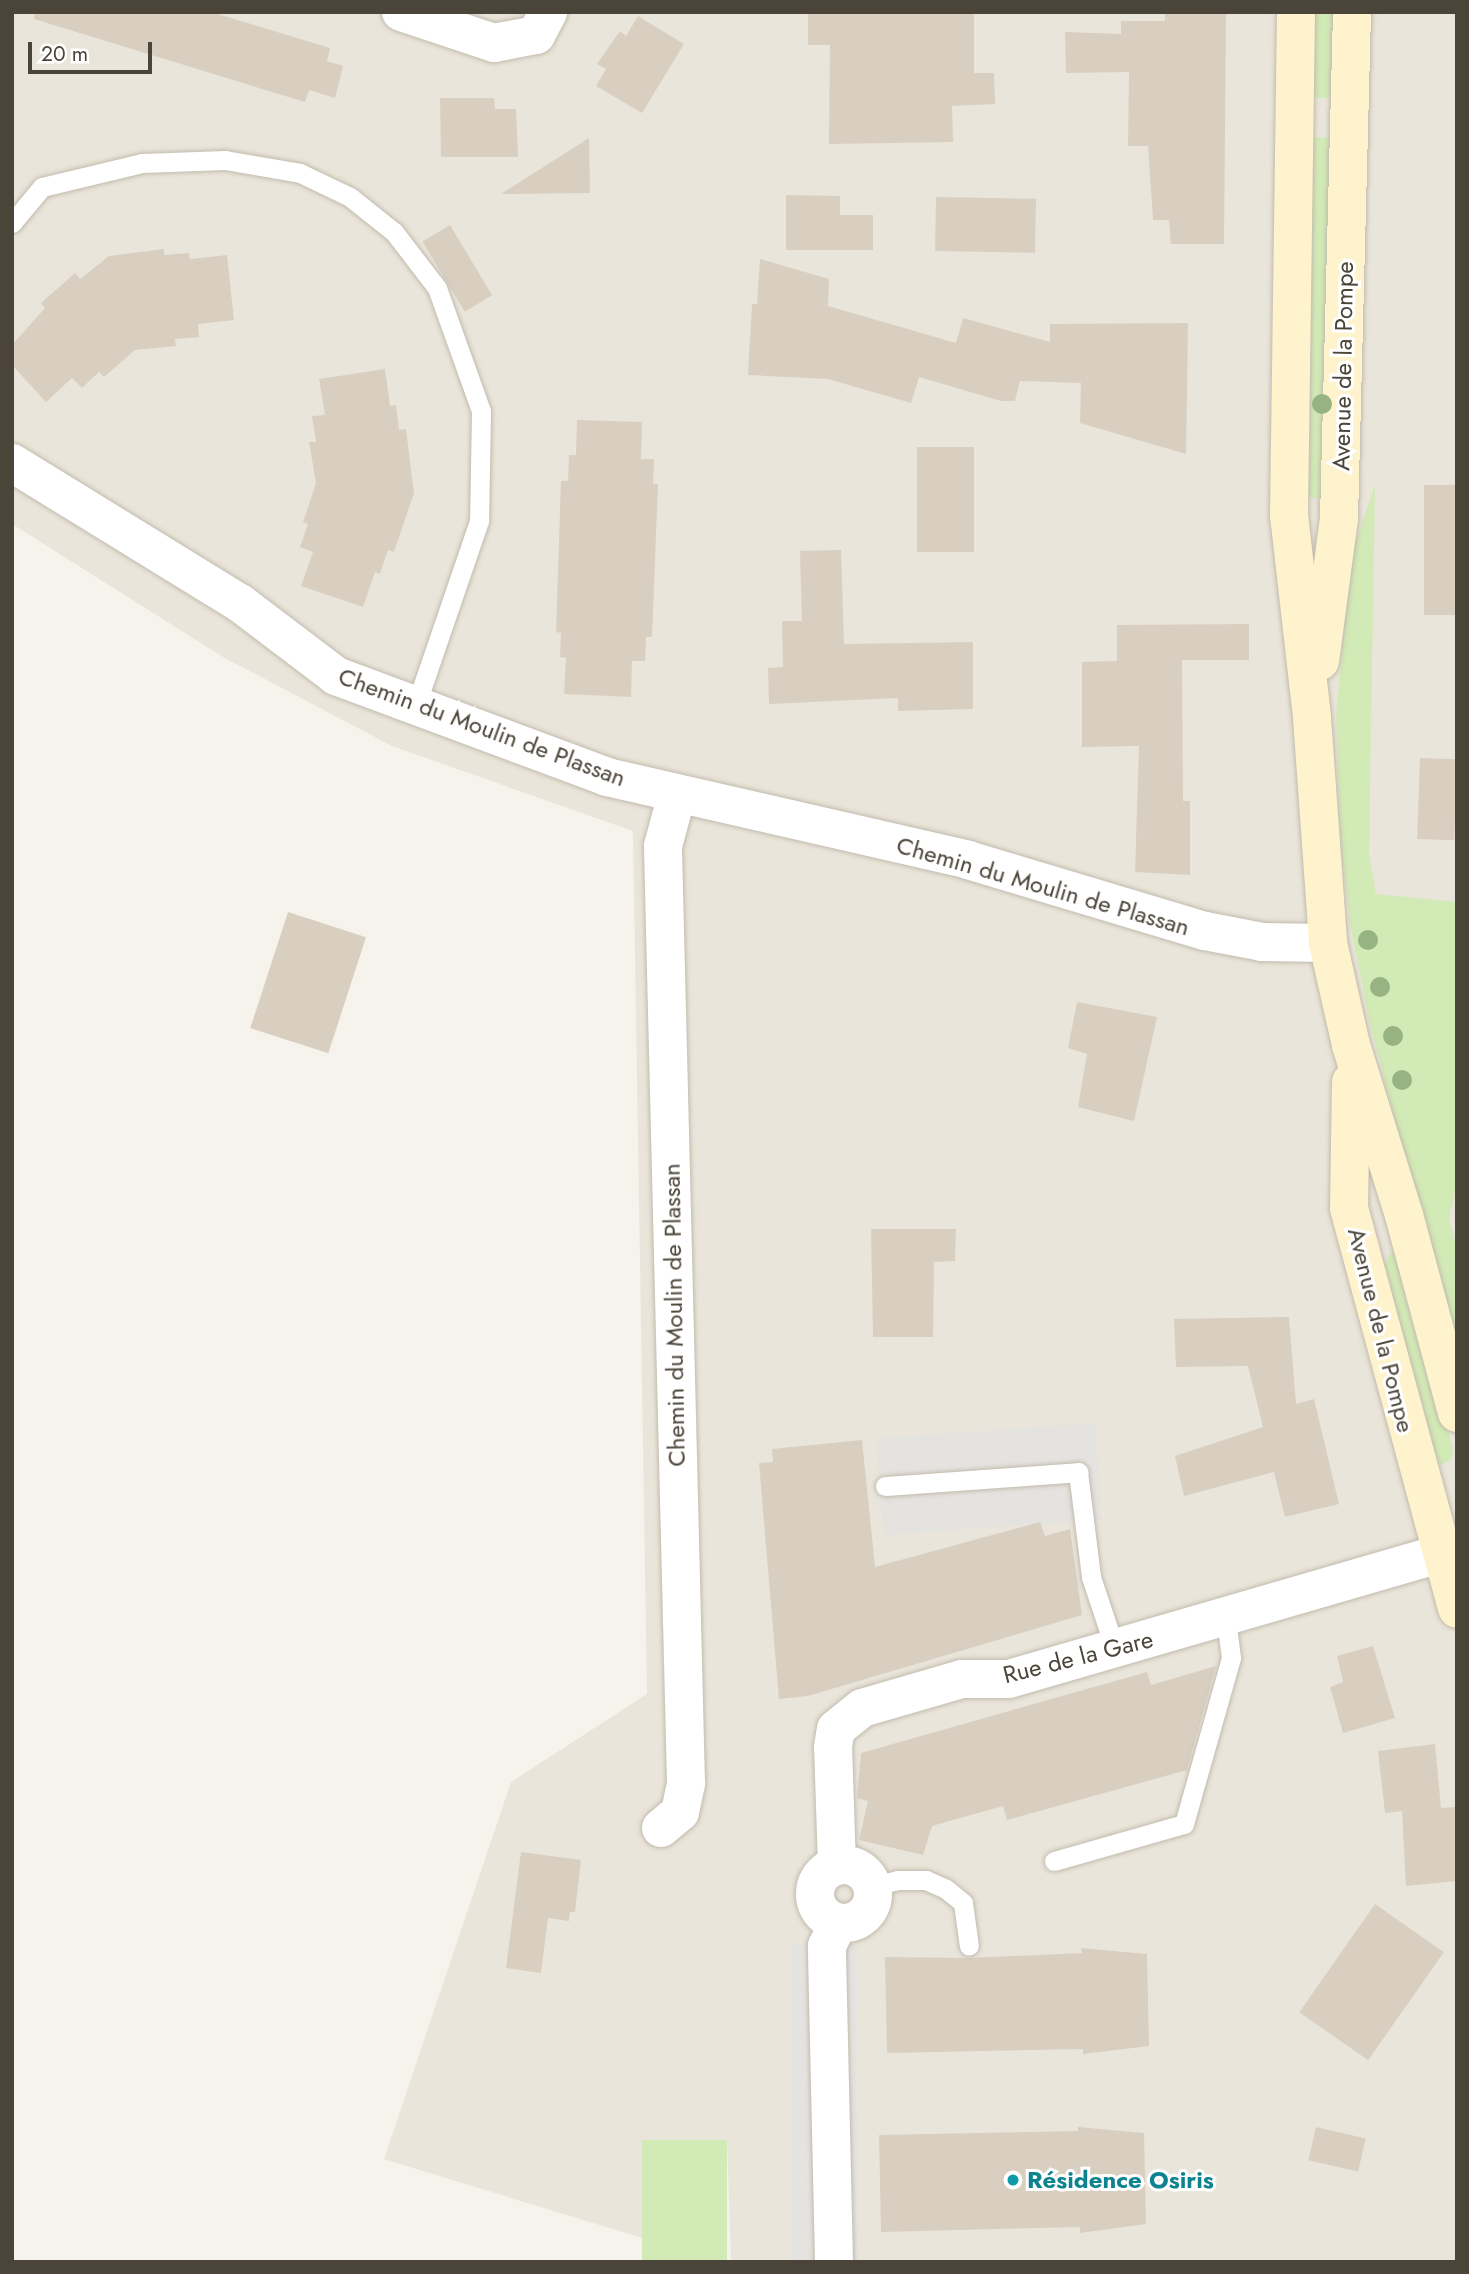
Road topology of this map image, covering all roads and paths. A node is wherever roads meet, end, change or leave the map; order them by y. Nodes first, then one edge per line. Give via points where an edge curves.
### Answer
1 (401, 12) edge
2 (548, 12) edge
3 (1296, 12) edge
4 (1352, 12) edge
5 (12, 223) edge
6 (12, 463) edge
7 (416, 705) junction
8 (1312, 718) junction
9 (677, 794) junction
10 (1328, 943) junction
11 (1351, 1045) junction
12 (1457, 1413) edge
13 (885, 1486) dead end
14 (1448, 1552) edge
15 (1457, 1609) edge
16 (1226, 1618) junction
17 (1115, 1649) junction
18 (661, 1828) dead end
19 (1054, 1861) dead end
20 (837, 1866) junction
21 (872, 1886) junction
22 (838, 1923) junction
23 (969, 1946) dead end
24 (834, 2262) edge

1 - 2 street via 494,43 536,36
3 - 8 street, Avenue de la Pompe via 1289,515
4 - 8 street, Avenue de la Pompe via 1339,519
5 - 7 lane via 41,187 142,163 225,159 300,173 350,197 394,232 437,288 481,411 479,521
6 - 7 street, Chemin du Moulin de Plassan via 240,603 336,676
7 - 9 street, Chemin du Moulin de Plassan via 607,777
8 - 10 street, Avenue de la Pompe
9 - 10 street, Chemin du Moulin de Plassan via 968,860 1205,932 1262,942
9 - 18 street, Chemin du Moulin de Plassan via 663,846 686,1783 681,1812
10 - 11 street, Avenue de la Pompe
11 - 12 street, Avenue de la Pompe via 1404,1215
11 - 14 street, Avenue de la Pompe via 1349,1208
13 - 17 lane via 1078,1472 1091,1577
14 - 15 street, Avenue de la Pompe
14 - 16 street, Rue de la Gare
16 - 17 street, Rue de la Gare
16 - 19 lane via 1231,1658 1184,1824
17 - 20 street, Rue de la Gare via 1009,1679 962,1679 862,1708 845,1718 836,1729 832,1747
20 - 21 street via 860,1870
20 - 22 street via 818,1879 815,1897 822,1914
21 - 22 street via 871,1906 865,1915
21 - 23 lane via 926,1880 946,1889 963,1903
22 - 24 street via 827,1947

